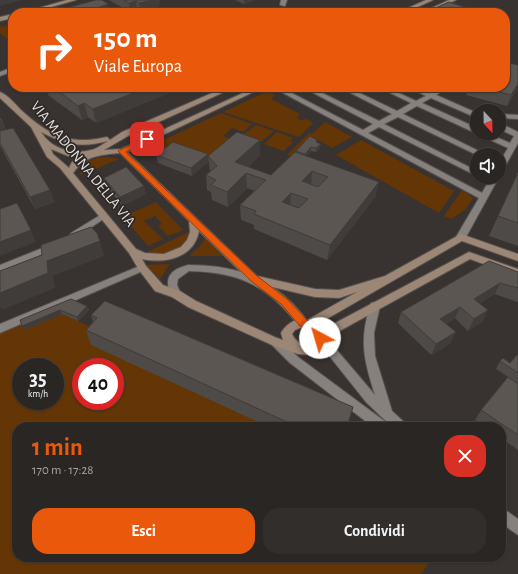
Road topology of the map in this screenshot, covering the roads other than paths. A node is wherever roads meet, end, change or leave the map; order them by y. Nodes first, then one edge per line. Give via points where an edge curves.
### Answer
1 (73, 0) edge
2 (430, 0) edge
3 (453, 0) edge
4 (43, 8) edge
5 (412, 8) edge
6 (435, 8) edge
7 (221, 92) edge
8 (250, 92) edge
9 (285, 92) edge
10 (315, 92) edge
11 (352, 92) edge
12 (392, 92) edge
13 (423, 92) edge
14 (436, 92) edge
15 (0, 94) edge
16 (430, 95) junction
17 (416, 103) junction
18 (470, 112) edge
19 (398, 114) junction
20 (506, 116) edge
21 (518, 117) edge
22 (379, 124) junction
23 (34, 126) junction
24 (470, 128) edge
25 (506, 129) edge
26 (363, 133) junction
27 (125, 134) junction
28 (518, 135) edge
29 (496, 140) edge
30 (45, 142) junction
31 (512, 147) junction
32 (470, 149) edge
33 (122, 151) junction
34 (89, 154) junction
35 (506, 156) edge
36 (470, 170) edge
37 (68, 174) junction
38 (491, 184) edge
39 (484, 197) junction
40 (104, 216) junction
41 (193, 220) junction
42 (461, 237) junction
43 (518, 258) edge
44 (137, 259) junction
45 (0, 268) edge
46 (518, 273) edge
47 (254, 279) junction
48 (385, 280) junction
49 (176, 294) junction
50 (375, 306) junction
51 (306, 324) junction
52 (0, 329) edge
53 (320, 337) junction
54 (276, 342) junction
55 (291, 345) junction
56 (294, 360) junction
57 (388, 414) junction
58 (376, 422) edge
59 (396, 422) edge
60 (506, 518) edge
61 (518, 528) edge

1 - 4 street
2 - 5 street
3 - 6 street
7 - 27 street
8 - 33 street
9 - 26 street
10 - 22 street
11 - 19 street
12 - 17 street
13 - 16 street
14 - 16 street
15 - 23 street, VIA MADONNA DELLA VIA
16 - 17 street
16 - 18 street
17 - 19 street
17 - 24 street
19 - 22 street
19 - 32 street
20 - 21 street
22 - 26 street
22 - 36 street
23 - 27 street via 72,144 84,144
23 - 30 street, VIA MADONNA DELLA VIA
25 - 28 street
26 - 39 street
27 - 34 street
28 - 31 street
29 - 31 street
30 - 34 street via 68,154
30 - 37 street, VIA MADONNA DELLA VIA via 50,155
31 - 35 street
33 - 34 street
33 - 41 street
34 - 37 street via 75,164
37 - 40 street, VIA MADONNA DELLA VIA
38 - 39 street
39 - 42 street
40 - 44 street, VIA MADONNA DELLA VIA
40 - 45 lane via 63,243
41 - 44 street via 194,239 181,251 171,256 140,256
41 - 47 street
42 - 43 street
42 - 48 street
44 - 49 street, VIA MADONNA DELLA VIA via 159,288
44 - 52 street
46 - 50 street via 469,255
47 - 48 street via 315,293 339,294
47 - 49 street via 188,268 173,278
47 - 51 street via 284,301
48 - 51 street via 363,295
49 - 54 street, VIA MADONNA DELLA VIA via 192,304
50 - 53 street
50 - 57 street via 368,336 370,356
51 - 53 street via 318,330
51 - 55 street via 296,324 290,328 287,333
53 - 55 street via 318,344 313,348 305,350
53 - 57 street via 370,398
54 - 55 street, VIA MADONNA DELLA VIA
54 - 56 street
55 - 56 street
56 - 58 street
57 - 59 street
60 - 61 street

